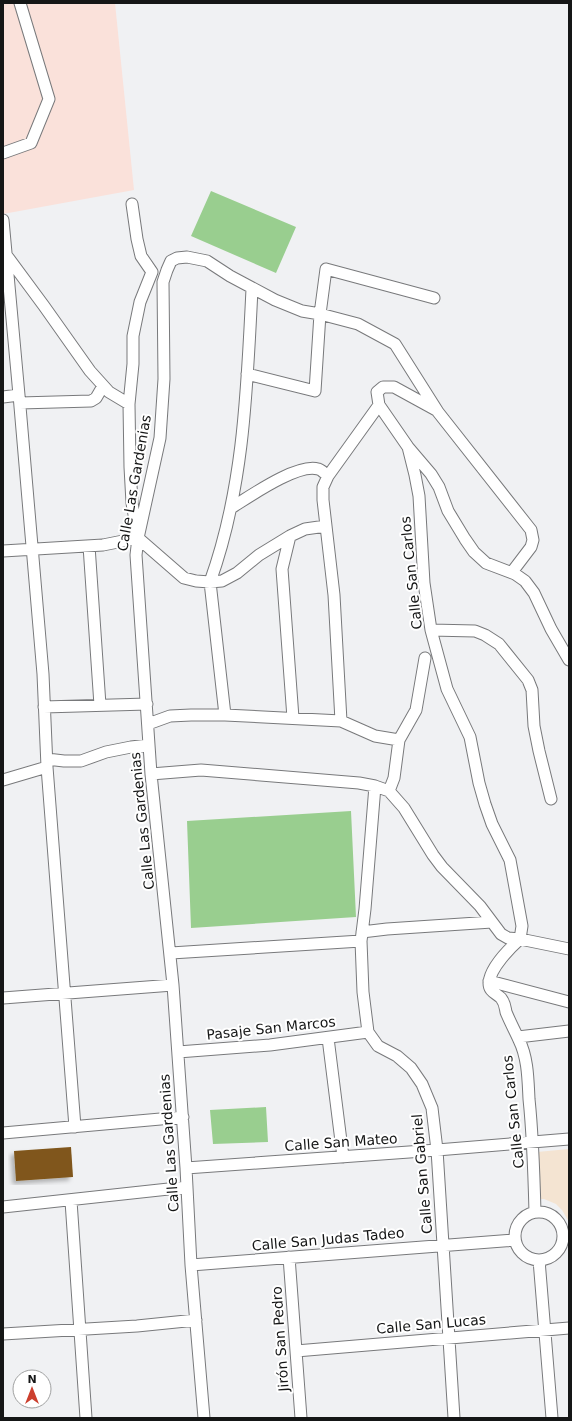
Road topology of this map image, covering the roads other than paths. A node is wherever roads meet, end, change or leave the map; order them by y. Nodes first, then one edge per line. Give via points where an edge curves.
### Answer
1 (20, 3) edge
2 (3, 153) edge
3 (132, 204) dead end
4 (3, 220) edge
5 (6, 256) junction
6 (167, 270) junction
7 (152, 272) junction
8 (252, 289) junction
9 (434, 298) dead end
10 (320, 314) junction
11 (247, 374) junction
12 (103, 386) junction
13 (3, 397) edge
14 (20, 399) junction
15 (129, 404) junction
16 (379, 405) junction
17 (438, 412) junction
18 (408, 447) junction
19 (328, 476) junction
20 (231, 508) junction
21 (326, 526) junction
22 (290, 536) junction
23 (138, 538) junction
24 (89, 546) junction
25 (31, 549) junction
26 (3, 551) edge
27 (512, 572) junction
28 (210, 582) junction
29 (431, 630) junction
30 (425, 658) dead end
31 (569, 660) edge
32 (147, 704) junction
33 (100, 705) junction
34 (44, 707) junction
35 (225, 715) junction
36 (293, 718) junction
37 (341, 721) junction
38 (148, 724) junction
39 (399, 740) junction
40 (149, 745) junction
41 (47, 763) junction
42 (151, 774) junction
43 (3, 780) edge
44 (375, 786) junction
45 (389, 791) junction
46 (551, 799) dead end
47 (492, 922) junction
48 (362, 937) junction
49 (520, 939) junction
50 (569, 949) edge
51 (171, 953) junction
52 (489, 981) junction
53 (173, 986) junction
54 (65, 993) junction
55 (3, 998) edge
56 (569, 1002) edge
57 (569, 1031) edge
58 (368, 1032) junction
59 (518, 1037) junction
60 (328, 1038) junction
61 (178, 1052) junction
62 (182, 1117) junction
63 (76, 1127) junction
64 (3, 1133) edge
65 (569, 1139) edge
66 (533, 1142) junction
67 (437, 1150) junction
68 (343, 1157) junction
69 (186, 1168) junction
70 (187, 1187) junction
71 (71, 1201) junction
72 (3, 1207) edge
73 (535, 1212) junction
74 (566, 1233) edge
75 (515, 1240) junction
76 (443, 1245) junction
77 (289, 1257) junction
78 (538, 1260) junction
79 (191, 1265) junction
80 (196, 1320) junction
81 (569, 1328) edge
82 (80, 1329) junction
83 (544, 1330) junction
84 (3, 1334) edge
85 (449, 1338) junction
86 (296, 1351) junction
87 (86, 1418) edge
88 (204, 1418) edge
89 (302, 1418) edge
90 (454, 1418) edge
91 (552, 1418) edge

1 - 2 street via 49,99 31,143
3 - 7 street via 141,256
4 - 5 street
5 - 12 street
5 - 14 street
6 - 7 street
6 - 8 street via 171,262 177,258 187,257 207,262
6 - 23 street, Calle Las Gardenias via 163,282 164,379 160,438
7 - 15 street via 140,302 133,336
8 - 10 street via 302,311
8 - 11 street
9 - 10 street via 326,269
10 - 11 street via 315,391
10 - 17 street via 358,324 394,344
11 - 20 street via 242,447
12 - 14 street via 96,398 91,401
12 - 15 street
13 - 14 street
14 - 25 street
15 - 23 street via 132,503
16 - 17 street via 377,392 383,387 394,387
16 - 18 street
16 - 19 street
17 - 27 street via 531,530 531,547
18 - 27 street via 432,474 455,524 474,552 486,563
18 - 29 street, Calle San Carlos via 419,496 424,583
19 - 20 street via 318,468 303,469 284,476
19 - 21 street via 323,487
20 - 28 street
21 - 22 street via 305,529
21 - 37 street via 334,595
22 - 28 street via 259,555 237,573 222,581
22 - 36 street via 282,569
23 - 24 street
23 - 28 street via 184,578
23 - 32 street, Calle Las Gardenias via 137,575
24 - 25 street
24 - 33 street
25 - 26 street
25 - 34 street
27 - 31 street via 525,581 534,593
28 - 35 street
29 - 46 street via 475,631 485,635 499,644 528,680 532,690 534,726
29 - 49 street, Calle San Carlos via 447,689 470,737 485,804 510,860 522,926
30 - 39 street via 416,710
32 - 33 street
32 - 38 street, Calle Las Gardenias
33 - 34 street
34 - 41 street
35 - 36 street
35 - 38 street via 170,716
36 - 37 street
37 - 39 street via 374,736
38 - 40 street, Calle Las Gardenias
39 - 45 street via 394,778
40 - 41 street via 106,752 81,761
40 - 42 street, Calle Las Gardenias
41 - 43 street
41 - 54 street
42 - 44 street via 200,770
42 - 51 street, Calle Las Gardenias
44 - 45 street
44 - 48 street
45 - 47 street via 404,808 442,867
47 - 48 street via 387,929
47 - 49 street via 501,934 508,938
48 - 51 street
48 - 58 street via 363,992
49 - 50 street
49 - 52 street via 506,951
51 - 53 street, Calle Las Gardenias
52 - 56 street
52 - 59 street, Calle San Carlos via 490,988 501,998
53 - 54 street
53 - 61 street, Calle Las Gardenias
54 - 55 street
54 - 63 street
57 - 59 street
58 - 60 street, Pasaje San Marcos
58 - 67 street, Calle San Gabriel via 378,1046 412,1068 422,1084 432,1108
59 - 66 street, Calle San Carlos via 527,1069
60 - 61 street, Pasaje San Marcos
60 - 68 street
61 - 62 street, Calle Las Gardenias
62 - 63 street
62 - 69 street, Calle Las Gardenias
63 - 64 street
65 - 66 street, Calle San Mateo
66 - 67 street, Calle San Mateo
66 - 73 street, Calle San Carlos
67 - 68 street, Calle San Mateo
67 - 76 street, Calle San Gabriel
68 - 69 street, Calle San Mateo
69 - 70 street, Calle Las Gardenias
70 - 71 street
70 - 79 street, Calle Las Gardenias
71 - 72 street
71 - 82 street
73 - 74 street via 545,1212 554,1216
73 - 75 street via 526,1215 519,1222 515,1230
74 - 78 street via 560,1249 554,1255
75 - 76 street, Calle San Judas Tadeo
75 - 78 street via 523,1254 530,1259
76 - 77 street, Calle San Judas Tadeo
76 - 85 street, Calle San Gabriel
77 - 79 street, Calle San Judas Tadeo
77 - 86 street, Jirón San Pedro
78 - 83 street
79 - 80 street, Calle Las Gardenias
80 - 82 street
80 - 88 street, Calle Las Gardenias
81 - 83 street, Calle San Lucas
82 - 84 street
82 - 87 street
83 - 85 street, Calle San Lucas
83 - 91 street
85 - 86 street, Calle San Lucas
85 - 90 street, Calle San Gabriel
86 - 89 street, Jirón San Pedro

